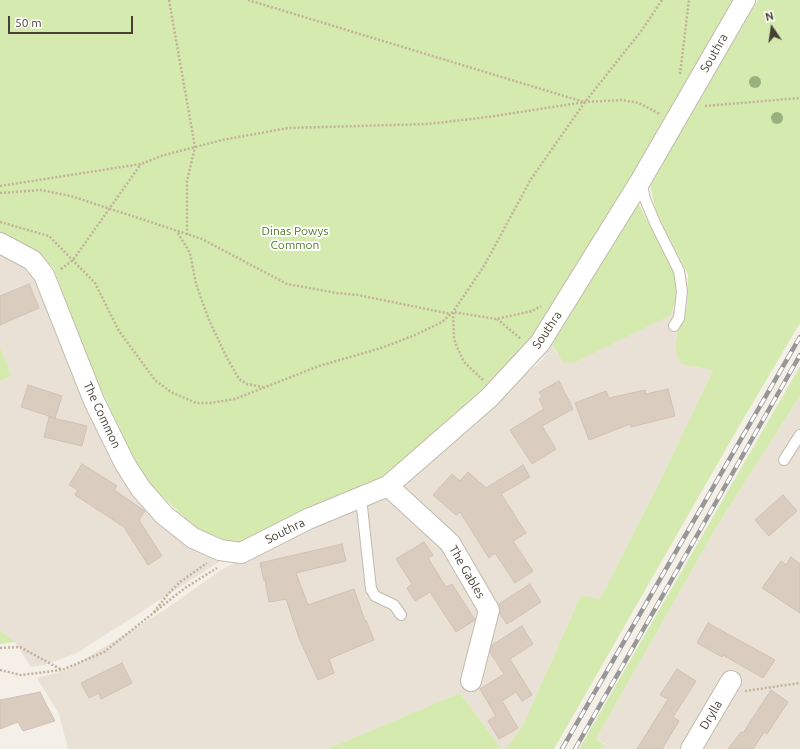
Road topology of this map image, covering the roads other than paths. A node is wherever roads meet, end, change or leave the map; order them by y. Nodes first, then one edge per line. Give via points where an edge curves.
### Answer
1 (745, 0) edge
2 (641, 180) junction
3 (0, 243) edge
4 (674, 326) dead end
5 (800, 434) edge
6 (784, 460) dead end
7 (388, 486) junction
8 (361, 498) junction
9 (232, 552) joint
10 (401, 615) dead end
11 (471, 681) dead end
12 (727, 688) road end
13 (691, 749) edge

1 - 2 street, Southra
2 - 4 lane via 645,199 655,223 679,271 682,291 679,318
2 - 7 street, Southra via 540,343 496,391
3 - 9 street, The Common via 32,260 46,280 92,394 125,464 141,489 164,515 193,538
5 - 6 lane
7 - 8 street, Southra
7 - 11 street, The Gables via 450,542 489,610
8 - 9 street, Southra
8 - 10 lane via 371,589 374,596 394,605
12 - 13 street, Drylla

